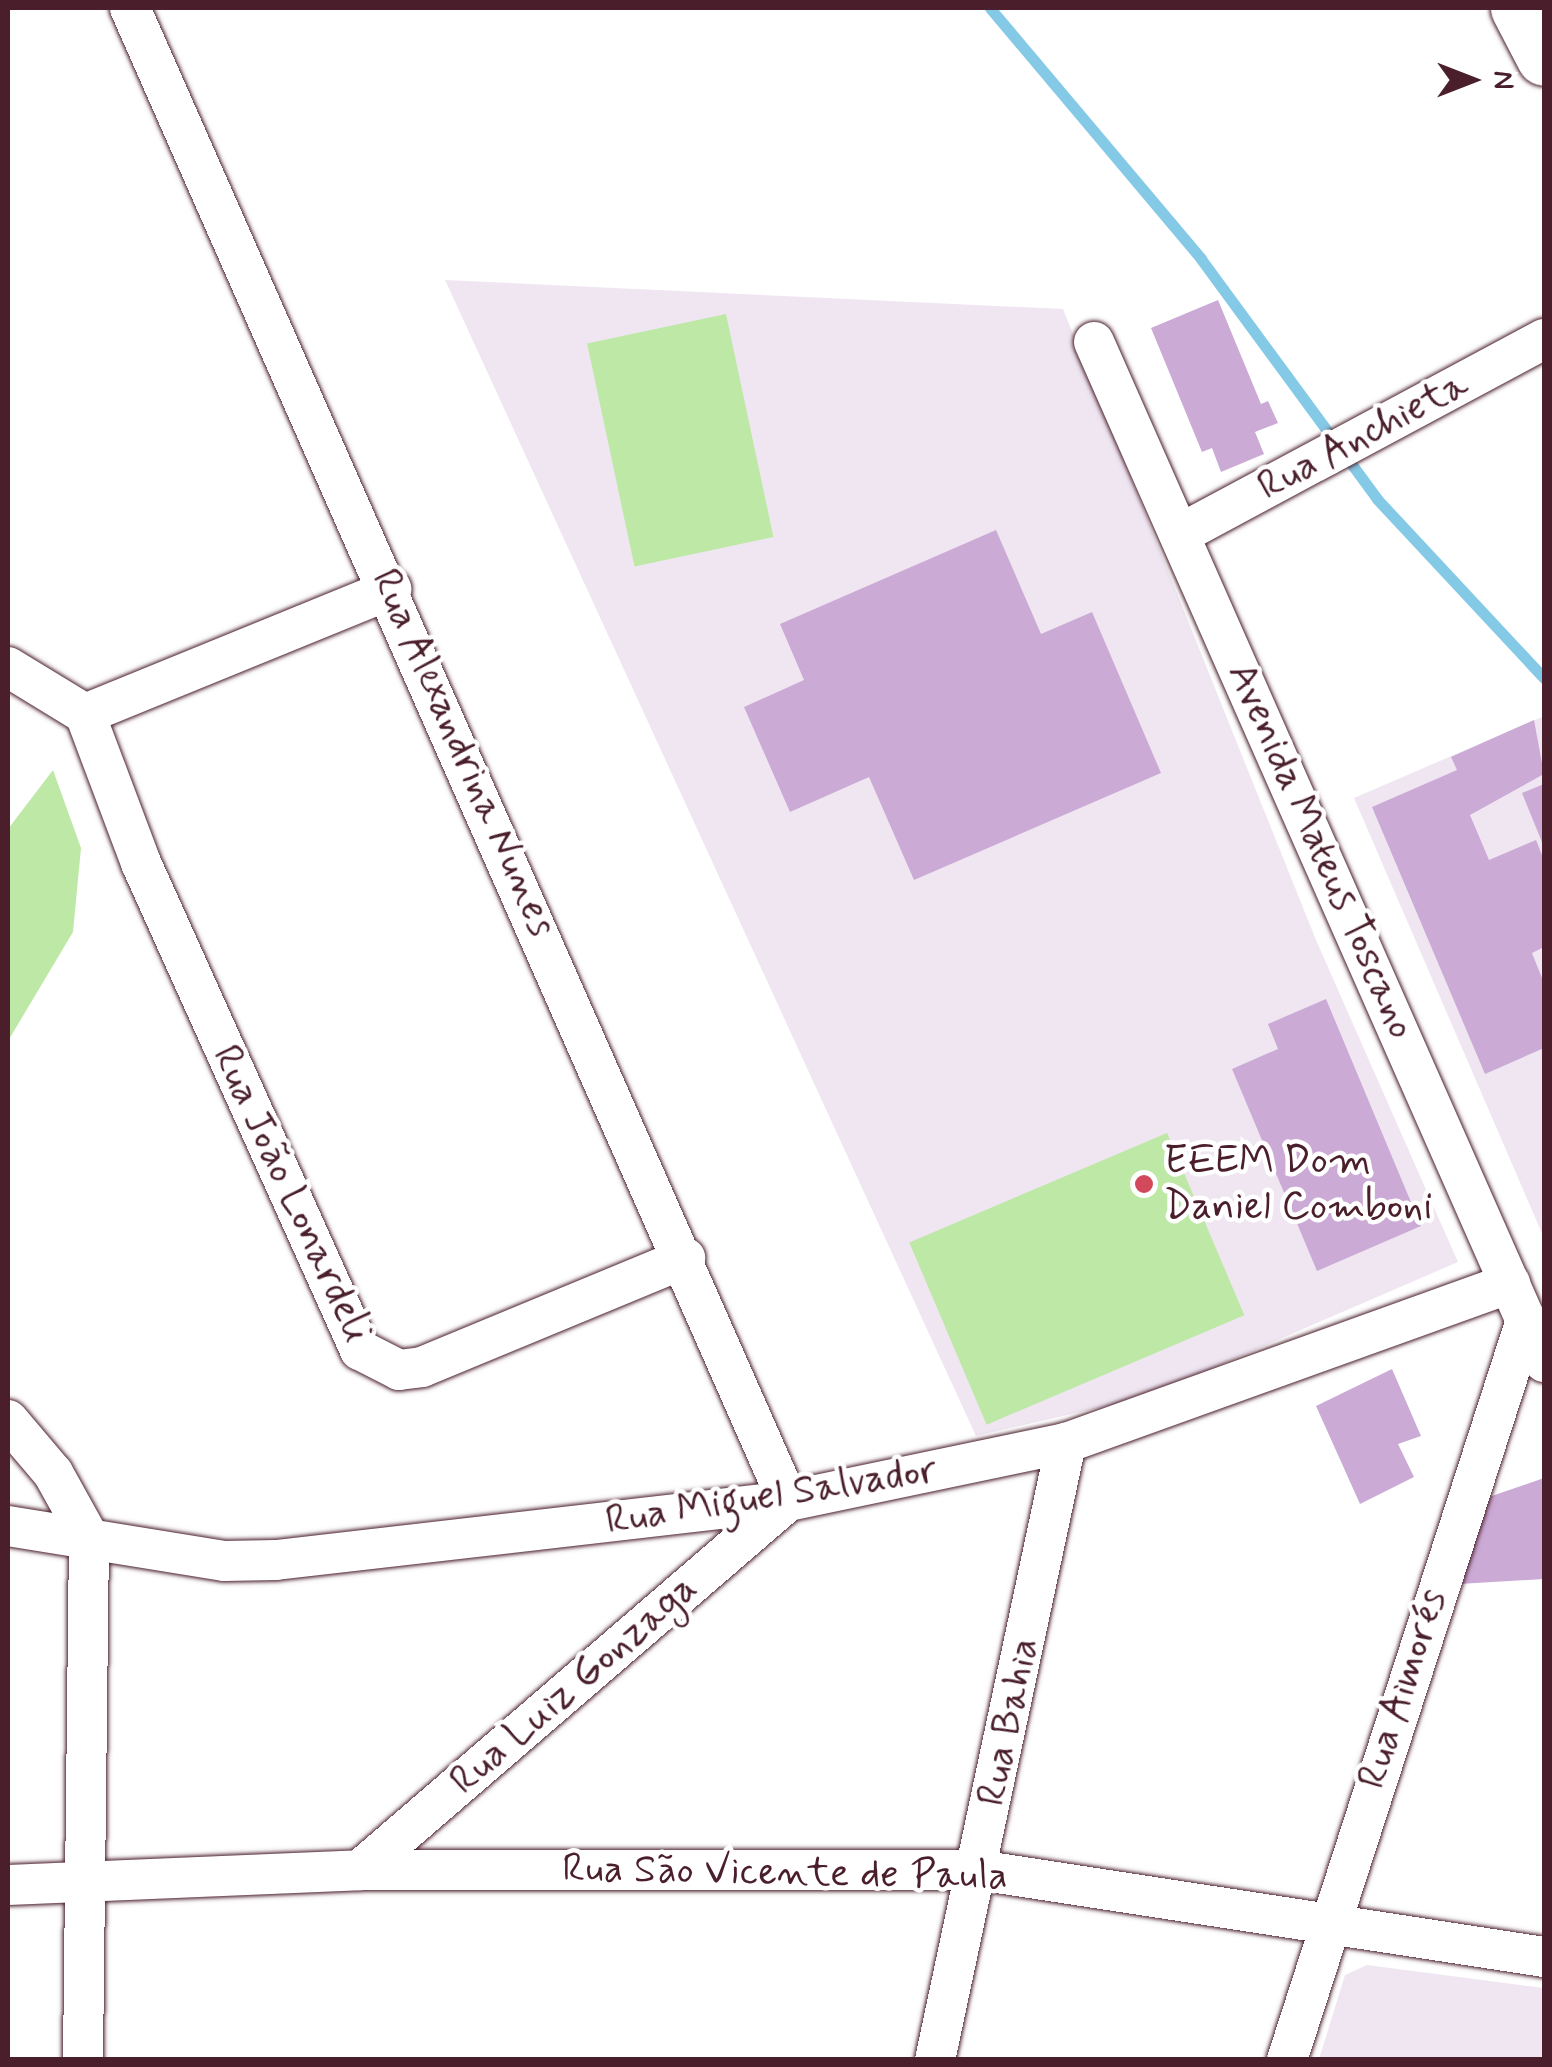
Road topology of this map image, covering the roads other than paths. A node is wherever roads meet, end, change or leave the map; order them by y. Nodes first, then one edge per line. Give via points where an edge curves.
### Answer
1 (130, 8) edge
2 (1518, 8) edge
3 (1544, 58) edge
4 (1544, 339) edge
5 (1094, 342) dead end
6 (1182, 533) junction
7 (391, 589) junction
8 (8, 667) edge
9 (85, 714) junction
10 (685, 1258) junction
11 (1510, 1282) junction
12 (1526, 1320) junction
13 (1544, 1362) edge
14 (8, 1420) edge
15 (1066, 1442) junction
16 (788, 1501) junction
17 (8, 1526) edge
18 (89, 1538) junction
19 (360, 1870) junction
20 (978, 1870) junction
21 (8, 1885) edge
22 (80, 1885) junction
23 (1325, 1924) junction
24 (1544, 1958) edge
25 (83, 2060) edge
26 (934, 2060) edge
27 (1287, 2060) edge

1 - 7 street, Rua Alexandrina Nunes
2 - 3 main road
4 - 6 street, Rua Anchieta
5 - 6 street, Avenida Mateus Toscano
6 - 11 street, Avenida Mateus Toscano
7 - 9 street
7 - 10 street, Rua Alexandrina Nunes
8 - 9 street
9 - 10 street, Rua João Lonardeli via 149,881 360,1350 399,1370 422,1368
10 - 16 street, Rua Alexandrina Nunes
11 - 12 street, Avenida Mateus Toscano
11 - 15 street, Rua Miguel Salvador
12 - 13 street, Avenida Mateus Toscano
12 - 23 street, Rua Aimorés
14 - 18 street via 53,1473
15 - 16 street, Rua Miguel Salvador
15 - 20 street, Rua Bahia
16 - 18 street, Rua Miguel Salvador via 339,1558 224,1561
16 - 19 street, Rua Luiz Gonzaga
17 - 18 street, Rua Miguel Salvador
18 - 22 street
19 - 20 street, Rua São Vicente de Paula
19 - 22 street, Rua São Vicente de Paula
20 - 23 street, Rua São Vicente de Paula
20 - 26 street, Rua Bahia
21 - 22 street, Rua São Vicente de Paula
22 - 25 street
23 - 24 street, Rua São Vicente de Paula
23 - 27 street, Rua Aimorés

